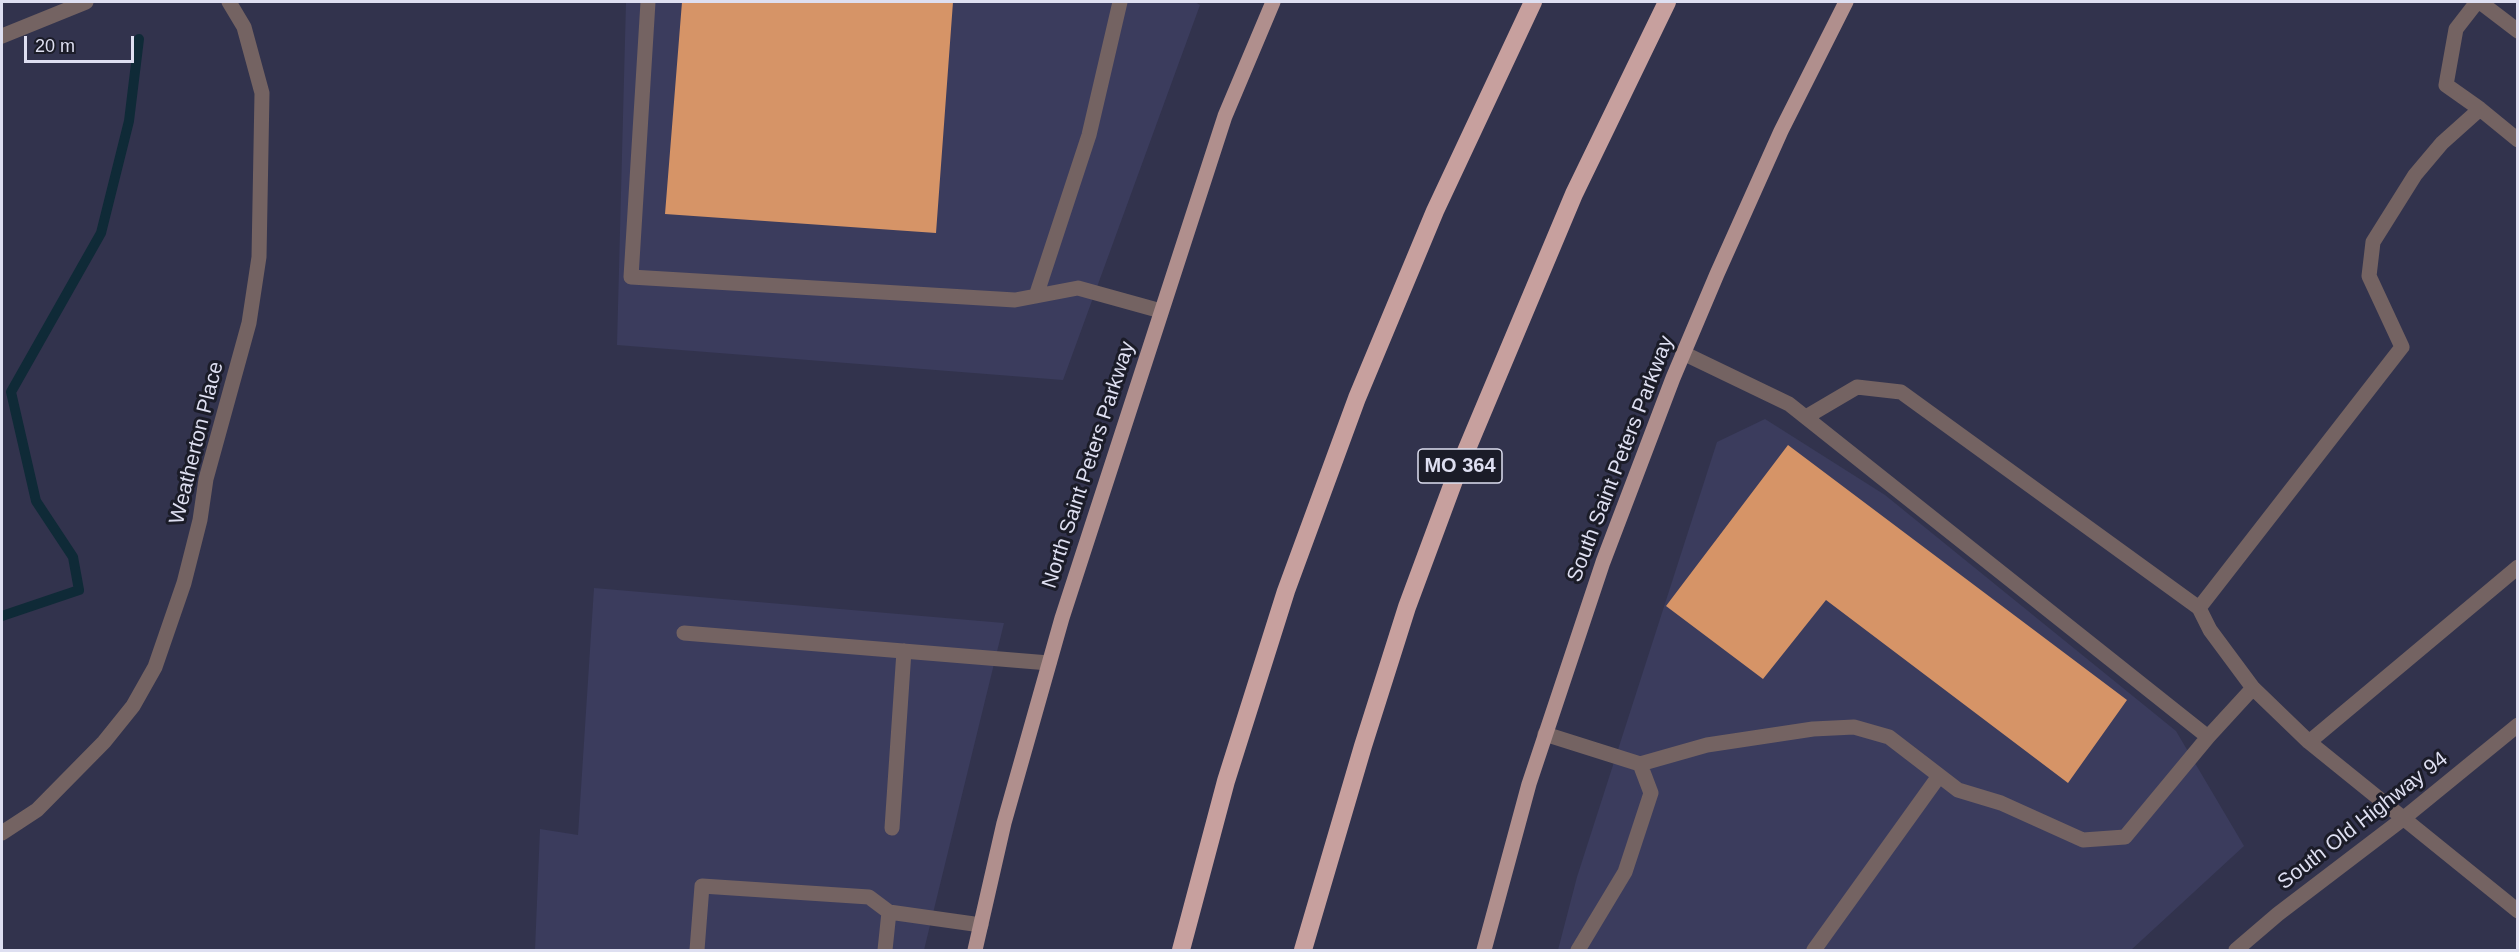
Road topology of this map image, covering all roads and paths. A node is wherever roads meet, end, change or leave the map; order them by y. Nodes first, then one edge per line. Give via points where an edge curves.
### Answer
1 (86, 2) edge
2 (229, 2) edge
3 (648, 2) edge
4 (1120, 2) edge
5 (1273, 2) edge
6 (1533, 2) edge
7 (1667, 2) edge
8 (1846, 2) edge
9 (2479, 2) edge
10 (2517, 31) edge
11 (2, 36) edge
12 (2480, 110) junction
13 (2517, 141) edge
14 (1036, 296) junction
15 (1161, 311) junction
16 (1683, 353) junction
17 (1806, 417) junction
18 (2517, 567) edge
19 (2199, 608) junction
20 (684, 633) dead end
21 (904, 651) junction
22 (1049, 663) junction
23 (2253, 688) junction
24 (2517, 725) edge
25 (1545, 735) junction
26 (2208, 736) junction
27 (2309, 742) junction
28 (1640, 764) junction
29 (1939, 776) junction
30 (2404, 818) junction
31 (892, 828) dead end
32 (2, 833) edge
33 (2517, 911) edge
34 (889, 912) junction
35 (981, 925) junction
36 (697, 951) edge
37 (885, 951) edge
38 (975, 951) edge
39 (1181, 951) edge
40 (1303, 951) edge
41 (1484, 951) edge
42 (1578, 951) edge
43 (1814, 951) edge
44 (2236, 951) edge

1 - 11 street
2 - 32 street, Weatherton Place via 244,27 262,93 260,257 249,323 206,479 184,583 155,667 132,706 104,742 37,810
3 - 14 street via 631,277 1015,300
4 - 14 street via 1089,135
5 - 15 main road, North Saint Peters Parkway via 1225,116
6 - 39 highway via 1435,212 1357,398 1279,614 1226,781
7 - 40 highway, MO 364 via 1574,194 1456,475 1407,607
8 - 16 main road, South Saint Peters Parkway via 1781,130
9 - 10 street
9 - 12 street via 2456,29 2446,86
12 - 13 street
12 - 19 street via 2442,143 2415,175 2373,242 2369,276 2402,347
14 - 15 street via 1078,288
15 - 22 main road, North Saint Peters Parkway
16 - 17 street via 1789,404
16 - 25 main road, South Saint Peters Parkway via 1603,562
17 - 19 street via 1857,387 1901,392
17 - 26 street
18 - 27 street
19 - 23 street via 2210,630
20 - 21 street
21 - 22 street
21 - 31 street
22 - 35 main road, North Saint Peters Parkway via 1004,823
23 - 26 street
23 - 27 street
24 - 30 street, South Old Highway 94
25 - 28 street
25 - 41 main road, South Saint Peters Parkway
26 - 29 street via 2125,837 2083,840 2001,803 1958,790
27 - 30 street
28 - 29 street via 1707,745 1854,727 1888,737
28 - 42 street via 1651,793 1625,872
29 - 43 street
30 - 33 street
30 - 44 street, South Old Highway 94
34 - 35 street
34 - 36 street via 869,897 702,886
34 - 37 street
35 - 38 main road, North Saint Peters Parkway

